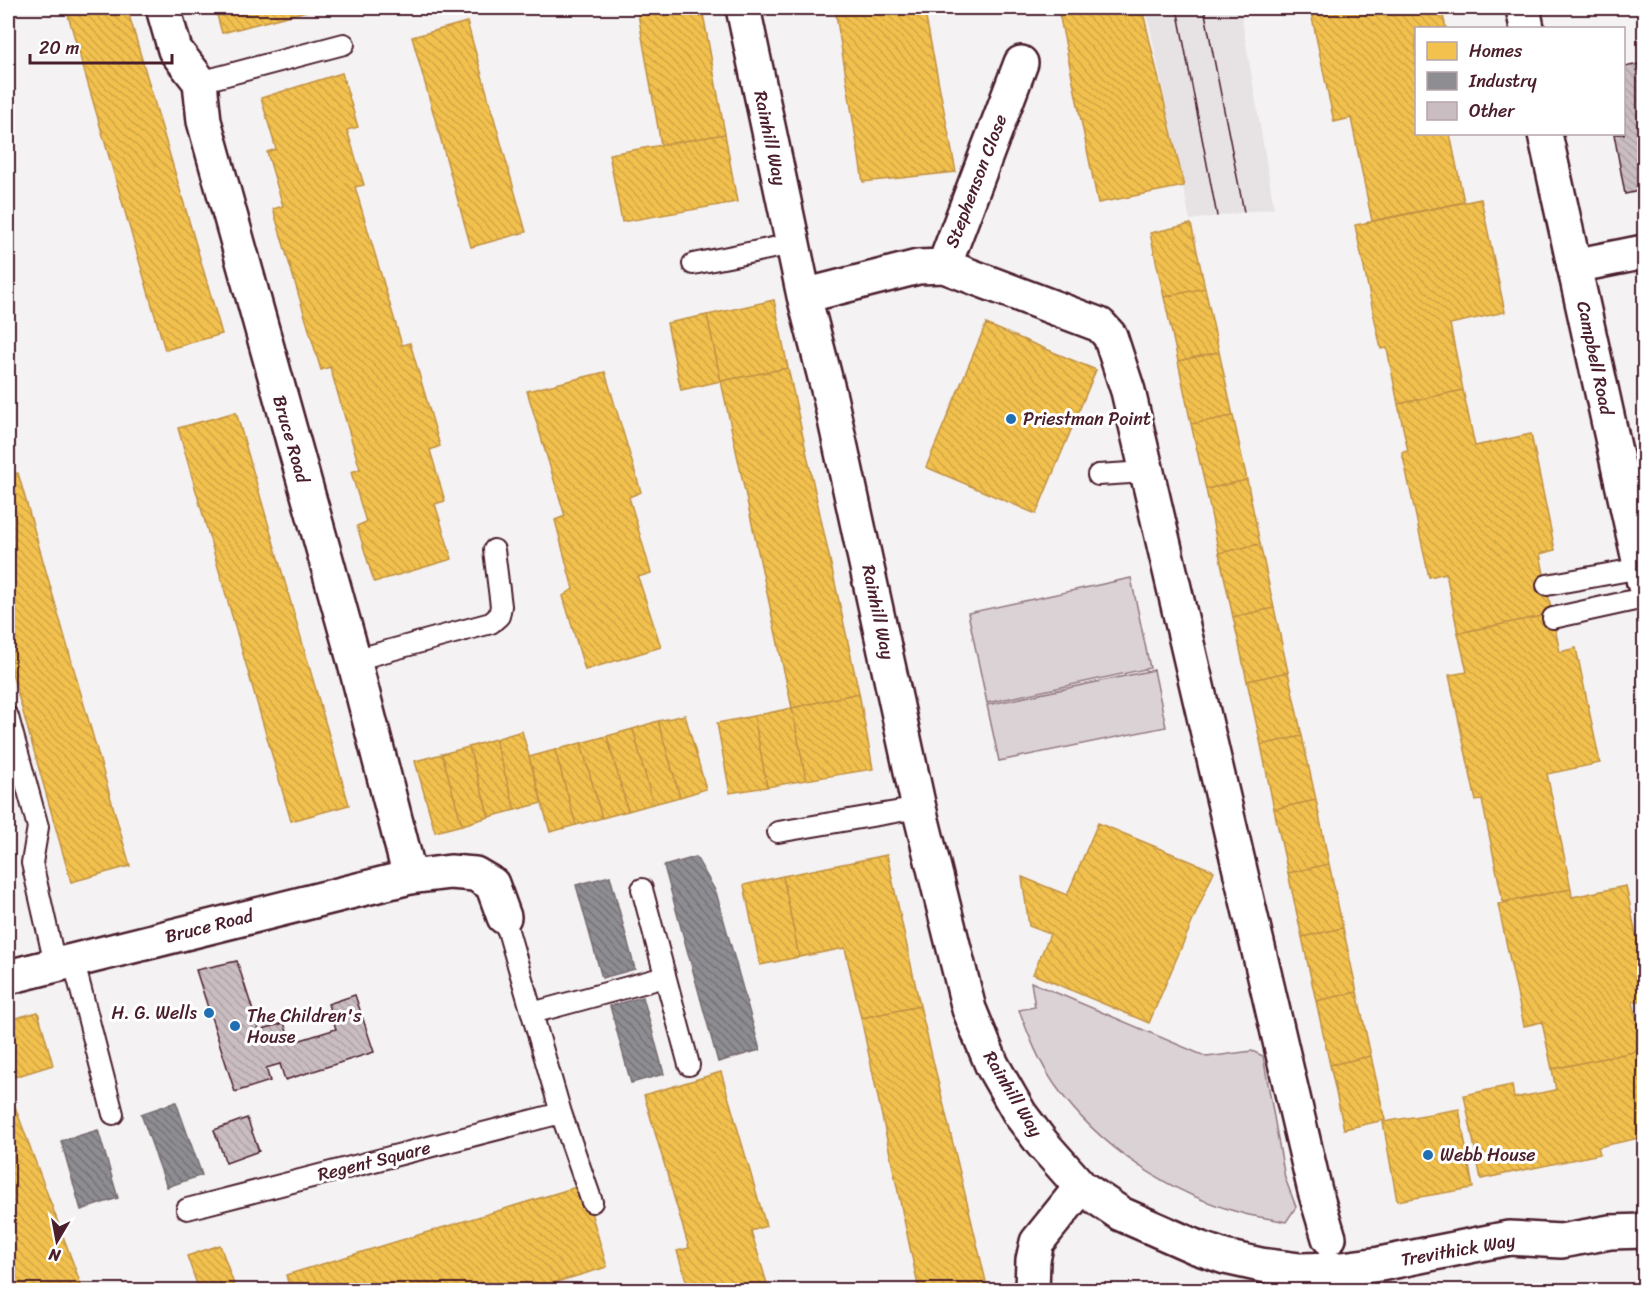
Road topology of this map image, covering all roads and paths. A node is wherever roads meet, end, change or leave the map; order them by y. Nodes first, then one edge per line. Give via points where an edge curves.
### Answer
1 (163, 8) edge
2 (743, 8) edge
3 (1523, 8) edge
4 (1527, 27) edge
5 (344, 44) dead end
6 (1021, 63) dead end
7 (200, 82) junction
8 (1545, 135) edge
9 (793, 244) junction
10 (1644, 252) edge
11 (693, 264) dead end
12 (944, 266) junction
13 (1574, 266) junction
14 (804, 296) junction
15 (1146, 472) junction
16 (1098, 475) dead end
17 (494, 550) dead end
18 (1643, 583) edge
19 (1546, 585) dead end
20 (1553, 618) dead end
21 (354, 660) junction
22 (8, 717) edge
23 (919, 808) junction
24 (778, 832) dead end
25 (410, 877) junction
26 (642, 889) dead end
27 (504, 917) joint
28 (64, 961) junction
29 (8, 977) edge
30 (665, 977) junction
31 (532, 1012) junction
32 (689, 1065) dead end
33 (561, 1113) junction
34 (113, 1114) dead end
35 (1081, 1187) junction
36 (592, 1202) dead end
37 (187, 1209) dead end
38 (1644, 1231) edge
39 (1329, 1238) dead end
40 (1343, 1280) edge
41 (1032, 1290) edge

1 - 7 street via 175,50
2 - 9 street, Rainhill Way
3 - 4 street
5 - 7 lane
6 - 12 street, Stephenson Close
7 - 21 street, Bruce Road via 204,121
8 - 13 street, Campbell Road
9 - 11 lane
9 - 14 street, Rainhill Way
10 - 13 street
12 - 14 street, Stephenson Close via 918,267
12 - 15 street via 1100,325 1110,336 1128,391
13 - 18 street, Campbell Road
14 - 23 street, Rainhill Way via 830,397
15 - 16 lane
15 - 39 street
17 - 21 lane via 501,606 499,616 491,623
18 - 19 lane
18 - 20 lane
21 - 25 street, Bruce Road
22 - 28 lane via 38,827 32,863
23 - 24 lane
23 - 35 street, Rainhill Way via 969,1009 992,1065 1020,1114
25 - 27 street, Bruce Road via 450,872 475,874 492,884
25 - 28 street, Bruce Road
26 - 30 lane
27 - 31 lane
28 - 29 street, Bruce Road
28 - 34 lane
30 - 31 lane
30 - 32 lane
31 - 33 lane
33 - 36 lane
33 - 37 lane, Regent Square
35 - 40 street, Rainhill Way via 1121,1214 1196,1247 1225,1257
35 - 41 street via 1037,1242
38 - 40 street, Trevithick Way via 1610,1232 1561,1241 1509,1238 1380,1264

